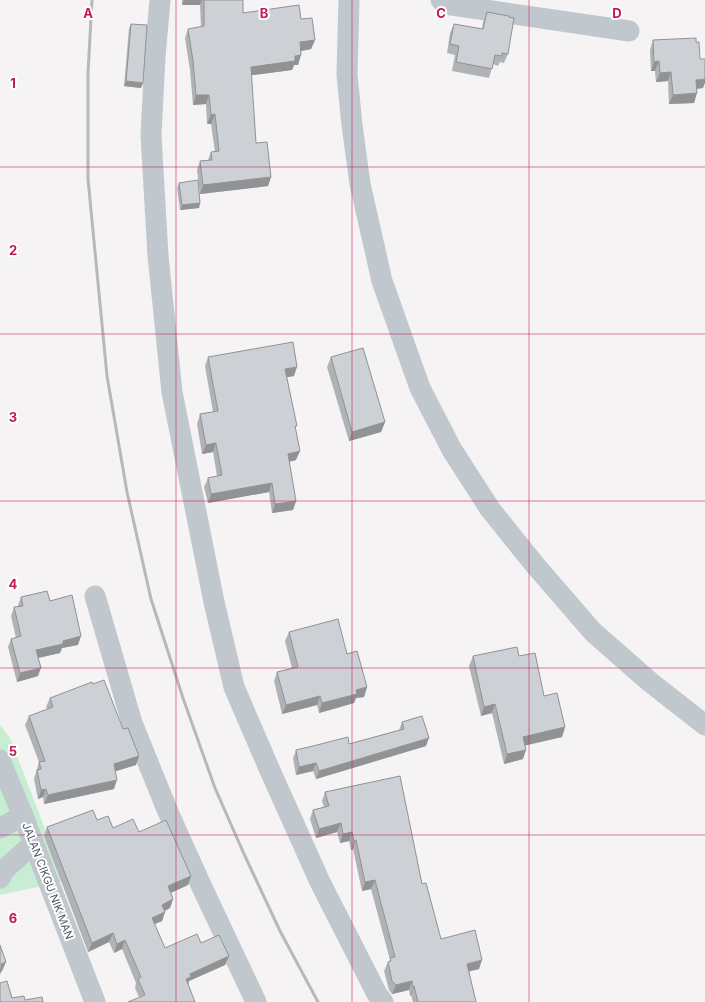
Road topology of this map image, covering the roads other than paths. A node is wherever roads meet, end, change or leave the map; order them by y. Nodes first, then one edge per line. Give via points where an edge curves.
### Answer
1 (160, 0) edge
2 (349, 0) edge
3 (440, 0) edge
4 (629, 31) dead end
5 (95, 596) dead end
6 (705, 725) edge
7 (0, 760) edge
8 (23, 816) junction
9 (0, 828) edge
10 (33, 844) junction
11 (0, 878) edge
12 (375, 999) edge
13 (95, 1002) edge
14 (256, 1002) edge

1 - 12 street via 151,135 158,256 172,392 214,602 240,701
2 - 6 street via 347,75 360,184 382,281 420,388 452,450 490,509 535,565 593,632 650,682
3 - 4 street via 445,4
5 - 14 street via 132,723 168,812
7 - 8 street, JALAN CIKGU NIK MAN
8 - 9 street
8 - 10 street, JALAN CIKGU NIK MAN
10 - 11 street via 4,870
10 - 13 street, JALAN CIKGU NIK MAN

